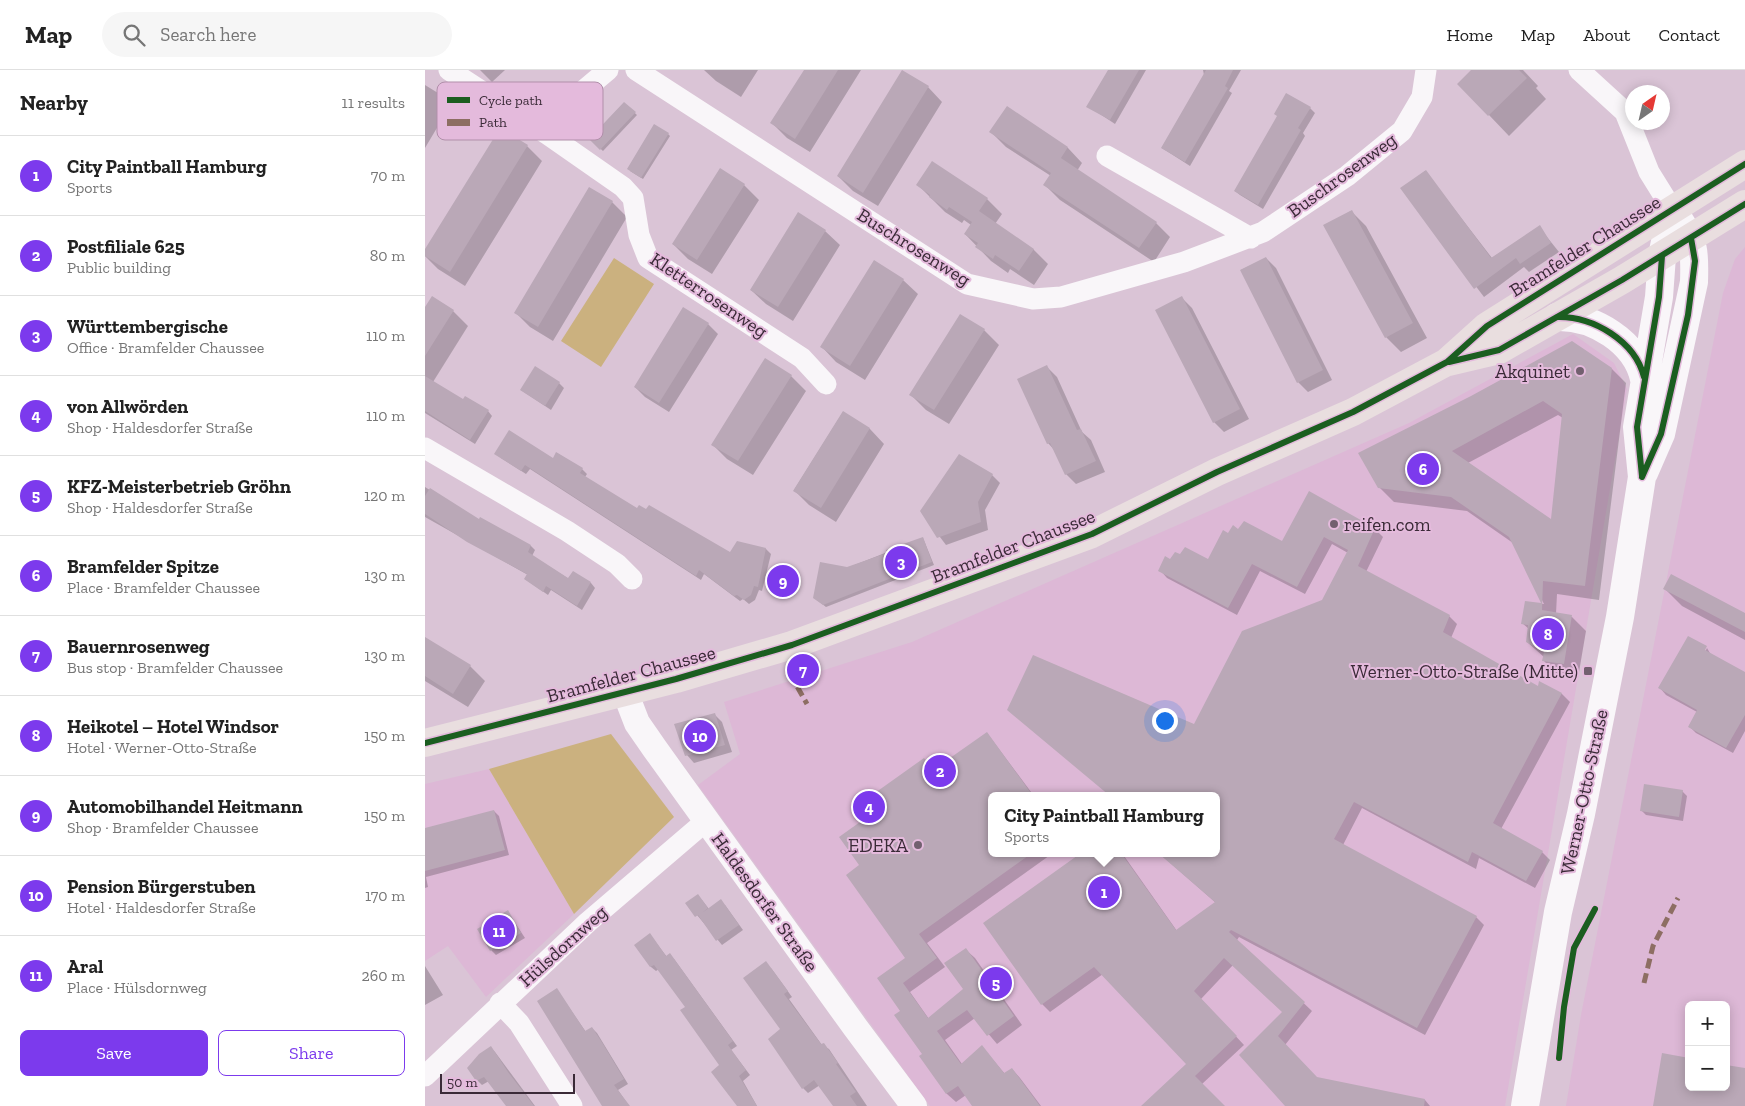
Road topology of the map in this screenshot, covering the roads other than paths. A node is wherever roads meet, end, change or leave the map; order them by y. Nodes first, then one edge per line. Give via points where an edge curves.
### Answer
1 (449, 70) edge
2 (607, 70) edge
3 (636, 70) edge
4 (1426, 70) edge
5 (1579, 70) edge
6 (468, 82) edge
7 (593, 82) edge
8 (556, 140) edge
9 (1107, 156) dead end
10 (1745, 164) edge
11 (1745, 204) edge
12 (1672, 209) junction
13 (1251, 238) junction
14 (1691, 238) junction
15 (1662, 256) junction
16 (1557, 317) junction
17 (1447, 362) junction
18 (1644, 379) junction
19 (826, 384) dead end
20 (425, 448) edge
21 (1642, 477) junction
22 (632, 579) dead end
23 (625, 692) junction
24 (425, 743) edge
25 (706, 821) junction
26 (500, 1004) junction
27 (425, 1076) edge
28 (573, 1106) edge
29 (914, 1106) edge
30 (1525, 1106) edge

1 - 6 street, Kletterrosenweg
2 - 7 street
3 - 13 street, Buschrosenweg via 967,284 1033,299 1061,297 1184,262
4 - 13 street, Buschrosenweg via 1422,97 1402,131 1347,176
5 - 12 street via 1625,112 1649,172
8 - 19 street, Kletterrosenweg via 623,187 633,198 639,235 648,258 802,358
9 - 13 street
10 - 12 main road, Bramfelder Chaussee
11 - 14 main road, Bramfelder Chaussee
12 - 14 main road, Werner-Otto-Straße
12 - 15 main road, Werner-Otto-Straße
12 - 17 main road, Bramfelder Chaussee via 1487,326
14 - 15 main road, Bramfelder Chaussee
14 - 21 main road, Werner-Otto-Straße via 1695,268 1688,316 1661,434
15 - 16 main road, Bramfelder Chaussee
15 - 18 main road, Werner-Otto-Straße via 1659,297
16 - 17 main road, Bramfelder Chaussee via 1499,350
16 - 18 main road via 1584,320 1622,342 1636,358
17 - 23 main road, Bramfelder Chaussee via 1353,412 1217,472 1092,534 792,645
18 - 21 main road, Werner-Otto-Straße via 1637,427
20 - 22 street via 567,531 617,564
21 - 30 main road, Werner-Otto-Straße via 1612,663 1558,912
23 - 24 main road, Bramfelder Chaussee
23 - 25 street, Haldesdorfer Straße via 637,723
25 - 26 street, Hülsdornweg via 588,922
25 - 29 street, Haldesdorfer Straße
26 - 27 street, Hülsdornweg
26 - 28 street via 519,1023

